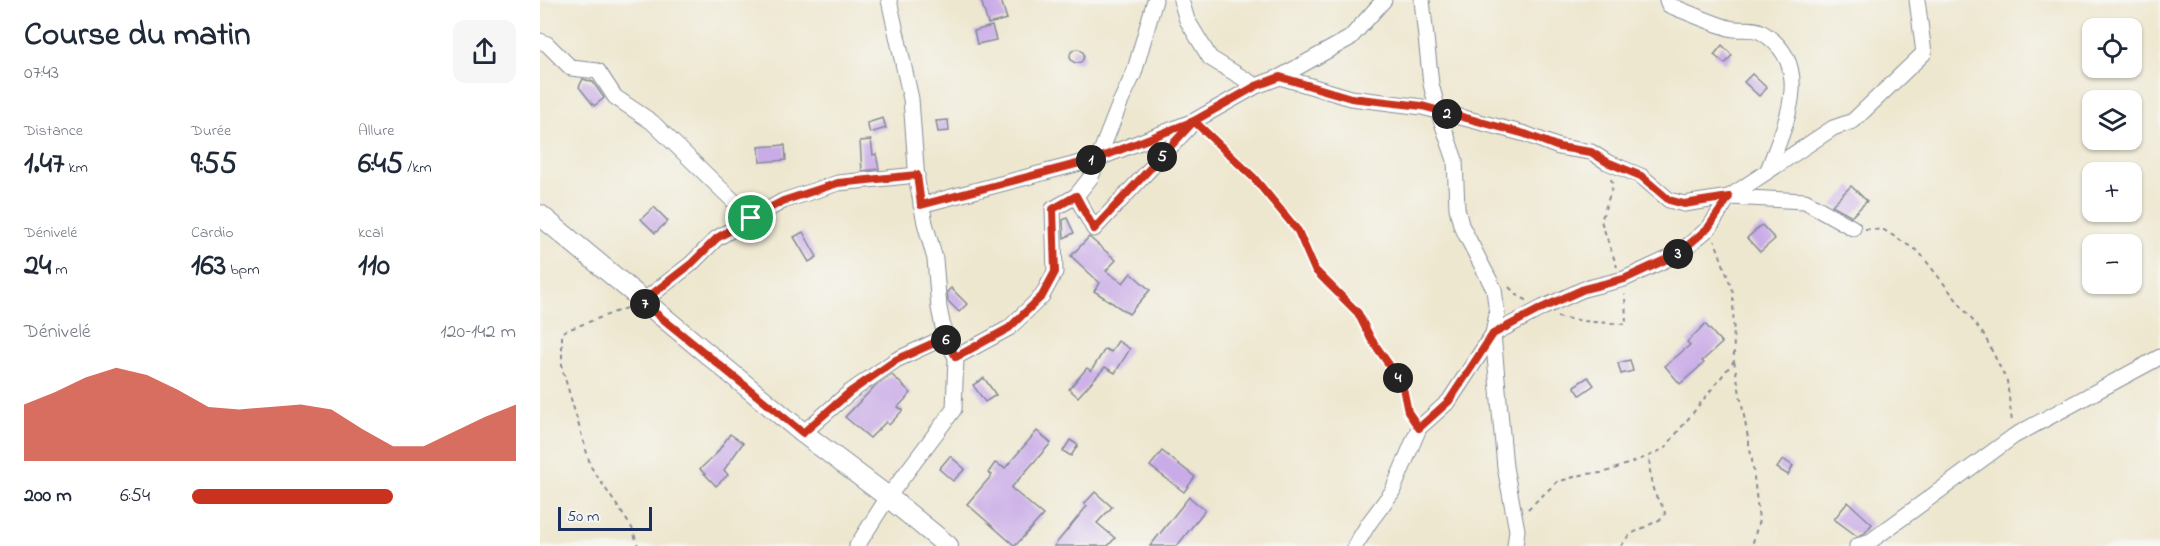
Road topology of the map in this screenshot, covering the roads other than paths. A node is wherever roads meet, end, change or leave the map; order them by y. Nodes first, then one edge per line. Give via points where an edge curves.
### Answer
1 (889, 0) edge
2 (1155, 0) edge
3 (1180, 0) edge
4 (1384, 0) edge
5 (1422, 0) edge
6 (1667, 0) edge
7 (1917, 0) edge
8 (540, 40) edge
9 (1280, 77) junction
10 (1256, 86) junction
11 (1438, 111) junction
12 (1194, 121) junction
13 (1099, 158) junction
14 (1768, 170) junction
15 (917, 175) junction
16 (1076, 196) junction
17 (1729, 197) junction
18 (921, 205) junction
19 (540, 215) edge
20 (751, 218) junction
21 (1852, 228) road end
22 (642, 302) junction
23 (1493, 334) junction
24 (945, 338) junction
25 (956, 357) junction
26 (2160, 357) edge
27 (803, 433) junction
28 (888, 497) junction
29 (857, 546) edge
30 (948, 546) edge
31 (1355, 546) edge
32 (1515, 546) edge
33 (1857, 546) edge

1 - 15 street via 911,99
2 - 13 street via 1134,73
3 - 10 street via 1210,58
4 - 9 street via 1350,38
5 - 11 street
6 - 14 street via 1669,5 1732,29 1760,31 1783,50 1792,72 1790,113
7 - 14 street via 1924,53 1853,121 1833,128
8 - 20 street via 571,68 598,71 615,97 652,122
9 - 10 street
9 - 11 street via 1351,98
10 - 12 street
11 - 17 street via 1559,147 1591,152 1641,176 1669,200 1684,204
11 - 23 street via 1455,160 1461,225 1494,289 1497,314
12 - 13 street
12 - 16 street via 1094,229
13 - 16 street
13 - 18 street
14 - 17 street
15 - 18 street
15 - 20 street via 838,183 783,201
16 - 25 street via 1053,209 1055,272 1042,296 1009,328
17 - 21 street via 1805,201
17 - 23 street via 1708,228 1678,254 1624,279 1584,289
18 - 24 street via 936,258
19 - 22 main road
20 - 22 street via 717,238
22 - 27 main road
23 - 31 street via 1449,401 1419,428 1392,492
23 - 32 street via 1505,467 1517,530
24 - 25 street
24 - 27 street via 896,360 850,392
25 - 28 street via 954,409
26 - 33 street via 2014,436 1868,543
27 - 28 main road
28 - 29 street
28 - 30 main road

